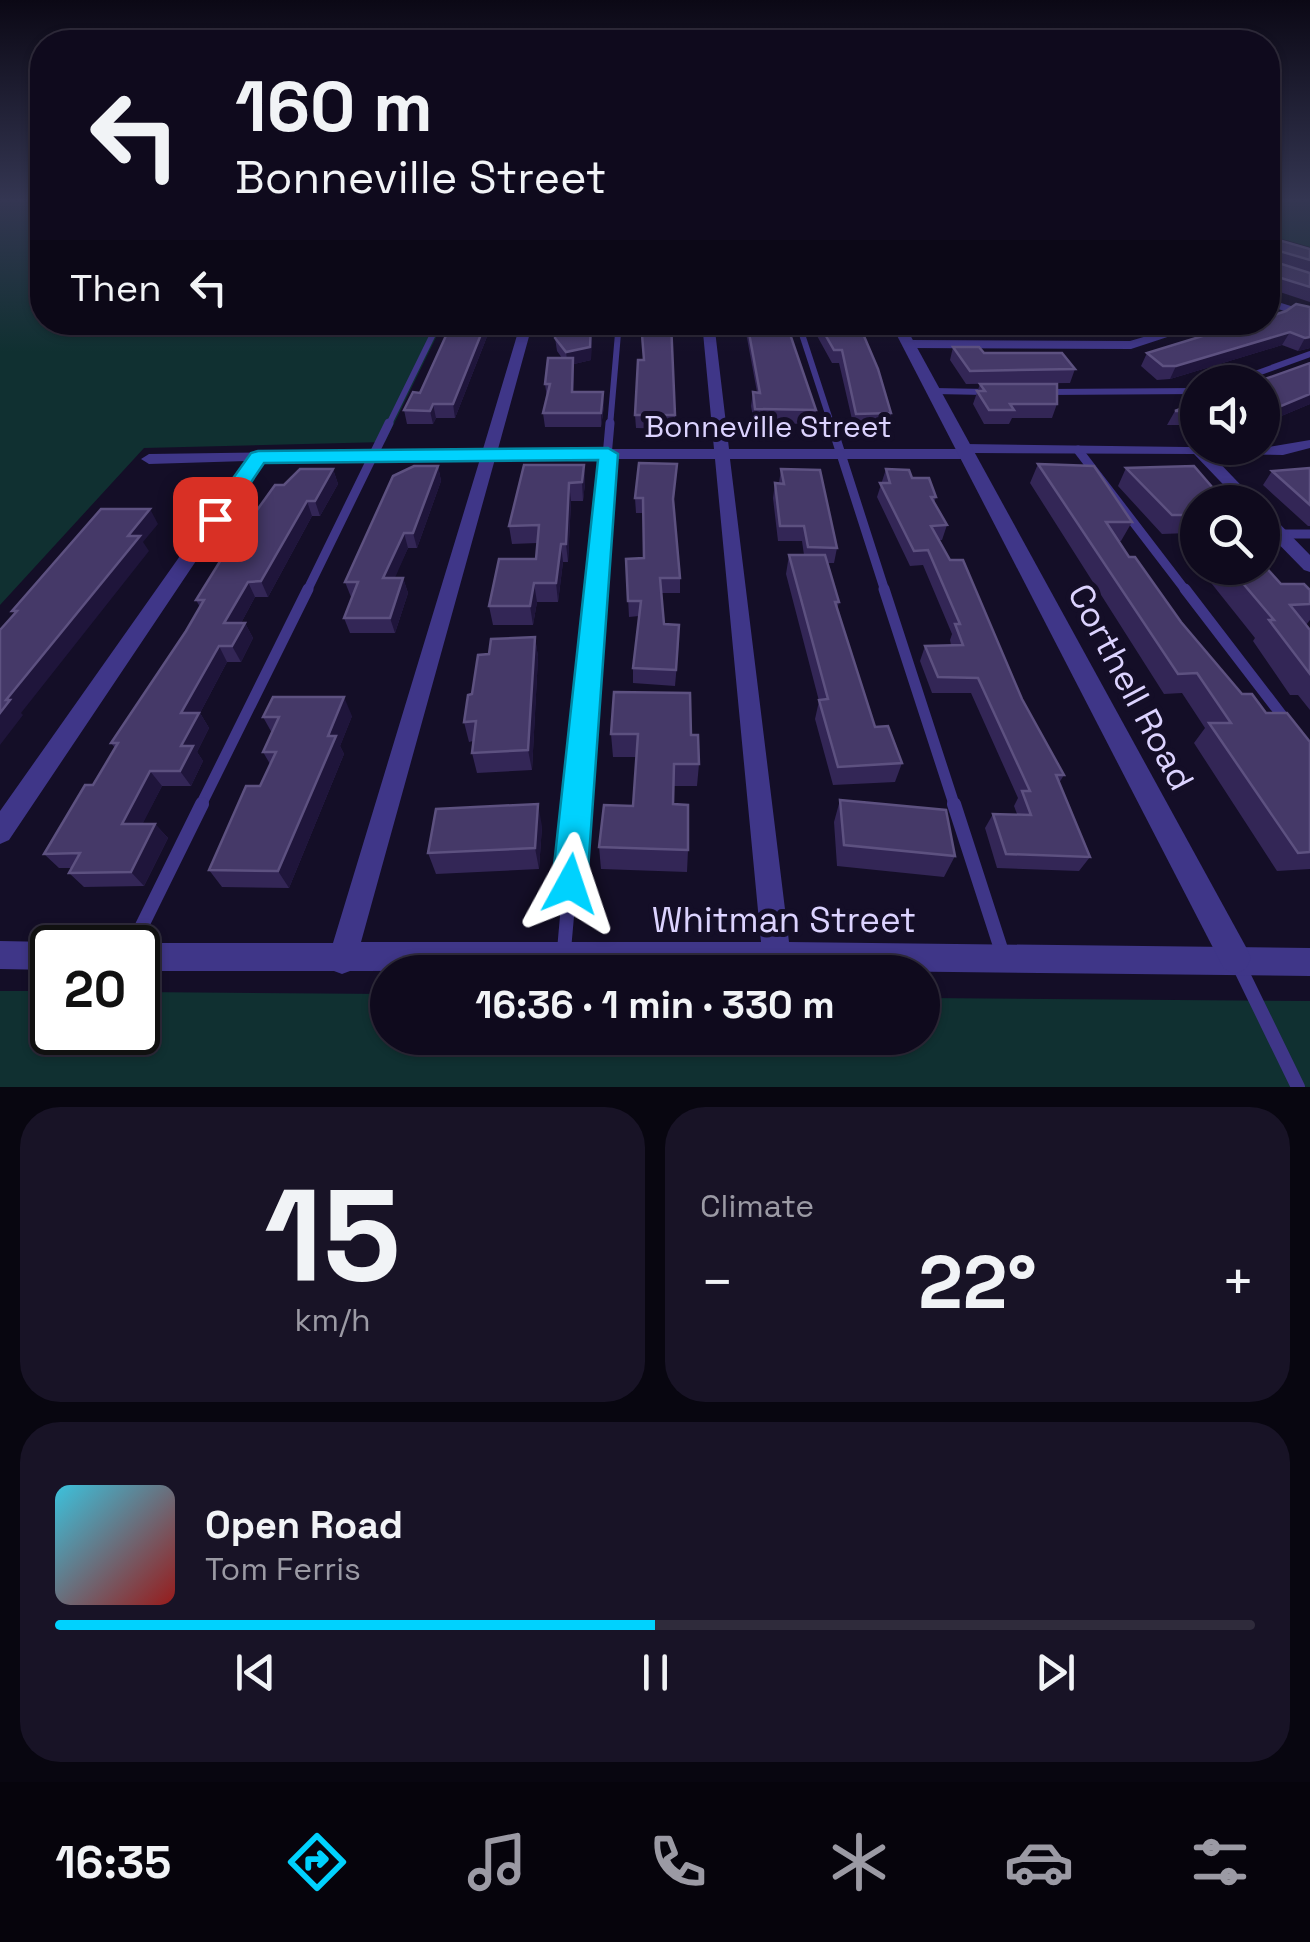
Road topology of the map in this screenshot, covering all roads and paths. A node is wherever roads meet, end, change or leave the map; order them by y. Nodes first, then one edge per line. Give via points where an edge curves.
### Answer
1 (1280, 307) edge
2 (1310, 316) edge
3 (433, 335) edge
4 (523, 335) edge
5 (618, 335) edge
6 (709, 335) edge
7 (802, 335) edge
8 (903, 335) edge
9 (944, 335) edge
10 (1162, 335) edge
11 (1310, 354) edge
12 (1280, 365) edge
13 (934, 391) junction
14 (1180, 391) edge
15 (988, 392) edge
16 (1043, 392) edge
17 (1310, 444) edge
18 (1078, 450) junction
19 (1180, 450) edge
20 (1280, 450) edge
21 (966, 451) junction
22 (373, 454) junction
23 (488, 454) junction
24 (608, 454) junction
25 (723, 454) junction
26 (839, 456) junction
27 (258, 457) junction
28 (149, 459) dead end
29 (1213, 465) edge
30 (1233, 485) edge
31 (1280, 534) joint
32 (1310, 534) edge
33 (1310, 566) edge
34 (1299, 738) edge
35 (0, 832) edge
36 (142, 925) edge
37 (0, 955) edge
38 (563, 955) edge
39 (777, 955) edge
40 (30, 956) edge
41 (160, 957) edge
42 (940, 957) edge
43 (1004, 958) junction
44 (1236, 958) junction
45 (342, 960) junction
46 (370, 960) edge
47 (1310, 962) edge
48 (1298, 1087) edge

1 - 2 street
3 - 22 lane
4 - 23 street
5 - 24 lane
6 - 25 street
7 - 26 lane
8 - 13 street, Corthell Road
9 - 10 street via 1131,344
11 - 12 lane
13 - 15 lane
13 - 21 street, Corthell Road
14 - 16 lane
17 - 20 street, Bonneville Street
18 - 19 street, Bonneville Street
18 - 21 street, Bonneville Street
18 - 34 lane
21 - 26 street, Bonneville Street
21 - 44 street, Corthell Road
22 - 23 street, Bonneville Street
22 - 27 street, Bonneville Street
22 - 36 lane
23 - 24 street, Bonneville Street
23 - 45 street
24 - 25 street, Bonneville Street
24 - 38 lane
25 - 26 street, Bonneville Street
25 - 39 street
26 - 43 lane
27 - 28 street, Bonneville Street
27 - 35 street
29 - 30 street
31 - 32 lane
31 - 33 street
37 - 40 street
41 - 45 street, Whitman Street
42 - 43 street, Whitman Street
43 - 44 street, Whitman Street
44 - 47 street, Whitman Street
44 - 48 lane, Corthell Road
45 - 46 street, Whitman Street

